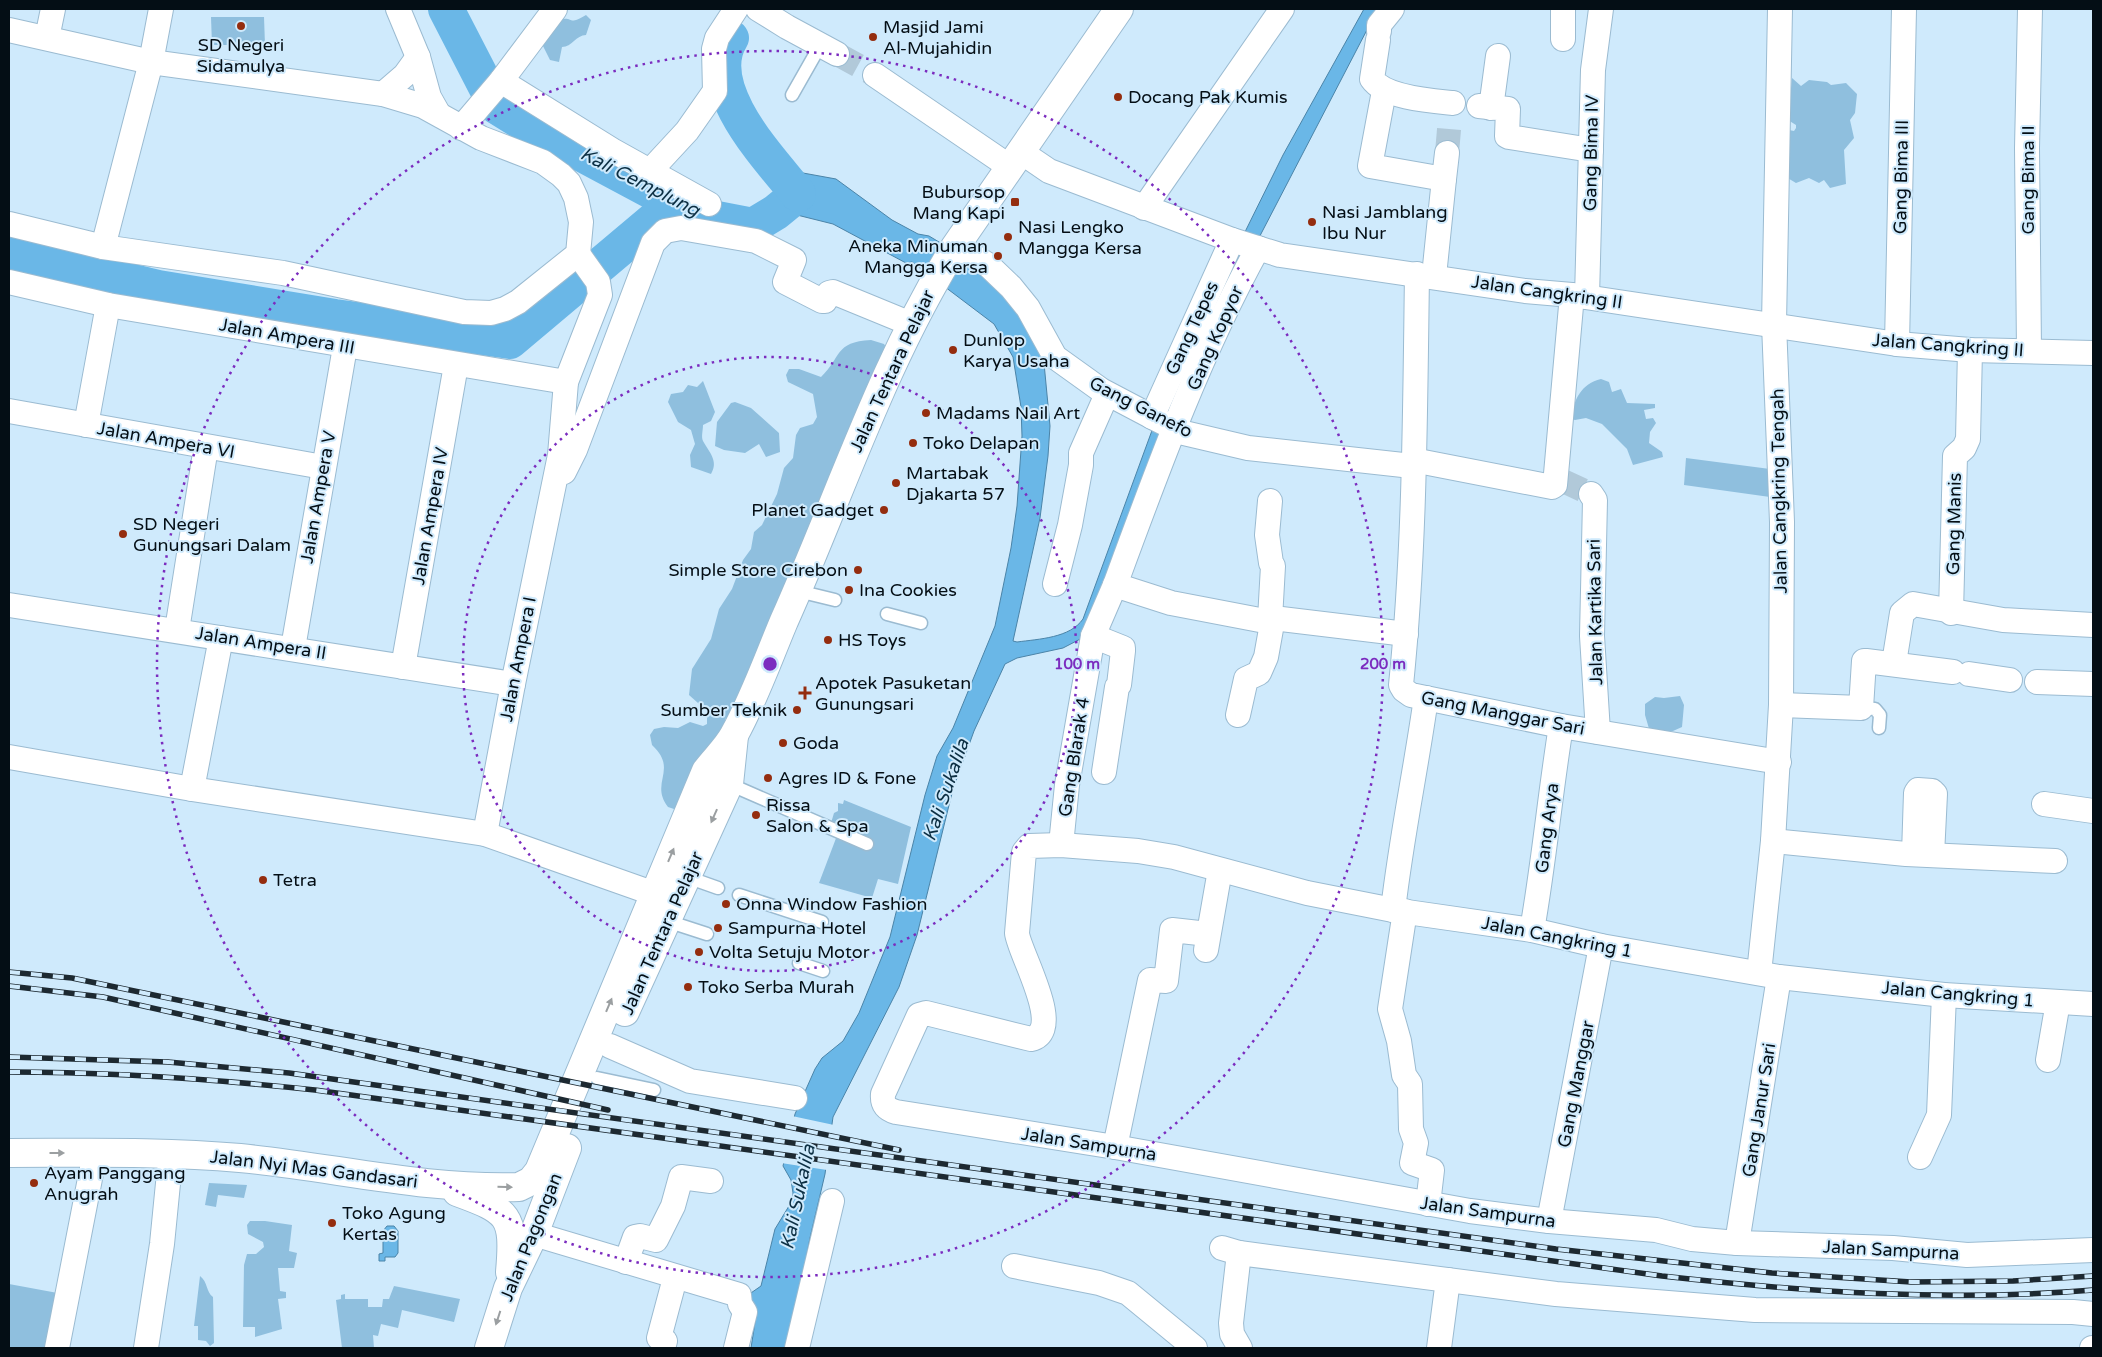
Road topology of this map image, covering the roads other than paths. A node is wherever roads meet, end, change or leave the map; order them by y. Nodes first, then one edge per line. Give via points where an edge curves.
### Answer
1 (53, 9) edge
2 (161, 9) edge
3 (398, 9) edge
4 (555, 9) edge
5 (736, 9) edge
6 (1119, 9) edge
7 (1282, 9) edge
8 (1392, 9) edge
9 (1563, 9) edge
10 (1602, 9) edge
11 (1780, 9) edge
12 (1904, 9) edge
13 (2030, 9) edge
14 (764, 13) edge
15 (9, 31) edge
16 (47, 38) junction
17 (1564, 39) dead end
18 (829, 49) joint
19 (1498, 56) dead end
20 (418, 57) junction
21 (151, 62) junction
22 (875, 75) tunnel mouth
23 (498, 85) junction
24 (1384, 91) junction
25 (383, 94) junction
26 (792, 95) dead end
27 (1451, 108) dead end
28 (438, 113) junction
29 (461, 128) junction
30 (1591, 150) junction
31 (1447, 153) tunnel mouth
32 (1016, 159) junction
33 (650, 171) junction
34 (1444, 179) junction
35 (709, 204) dead end
36 (1144, 208) junction
37 (9, 224) edge
38 (1246, 244) junction
39 (956, 246) junction
40 (103, 247) junction
41 (587, 266) junction
42 (1425, 275) junction
43 (9, 282) edge
44 (1579, 296) junction
45 (108, 305) junction
46 (911, 324) junction
47 (1774, 324) junction
48 (1199, 343) joint
49 (1897, 344) junction
50 (345, 346) junction
51 (1970, 350) junction
52 (2028, 351) junction
53 (2093, 353) edge
54 (456, 365) junction
55 (566, 382) junction
56 (1107, 394) junction
57 (9, 411) edge
58 (1163, 423) junction
59 (86, 425) junction
60 (206, 447) junction
61 (1413, 463) junction
62 (323, 467) junction
63 (553, 484) junction
64 (1592, 494) dead end
65 (1270, 501) dead end
66 (1055, 584) dead end
67 (1115, 585) junction
68 (798, 591) junction
69 (835, 600) dead end
70 (9, 605) edge
71 (1952, 613) junction
72 (887, 614) dead end
73 (1272, 619) junction
74 (921, 623) dead end
75 (2093, 625) edge
76 (177, 630) junction
77 (1406, 634) junction
78 (1093, 636) junction
79 (221, 638) junction
80 (293, 648) junction
81 (1894, 663) junction
82 (403, 667) junction
83 (2010, 680) dead end
84 (2036, 682) dead end
85 (512, 684) junction
86 (2093, 684) edge
87 (1426, 698) junction
88 (1782, 705) junction
89 (1861, 708) junction
90 (1238, 715) dead end
91 (1561, 726) junction
92 (1879, 728) dead end
93 (1598, 732) junction
94 (734, 736) junction
95 (9, 757) edge
96 (1779, 762) junction
97 (1104, 772) dead end
98 (729, 784) junction
99 (192, 789) junction
100 (2044, 804) dead end
101 (2093, 811) edge
102 (485, 834) junction
103 (1773, 841) junction
104 (867, 844) dead end
105 (1061, 845) junction
106 (2055, 861) dead end
107 (1220, 870) junction
108 (718, 888) dead end
109 (739, 895) dead end
110 (671, 898) junction
111 (1399, 910) junction
112 (822, 922) dead end
113 (1532, 930) junction
114 (707, 934) dead end
115 (1601, 946) junction
116 (799, 963) dead end
117 (823, 971) dead end
118 (1769, 975) junction
119 (1944, 995) junction
120 (2058, 1002) junction
121 (2093, 1004) edge
122 (610, 1046) junction
123 (2048, 1060) dead end
124 (587, 1080) junction
125 (654, 1090) dead end
126 (795, 1098) dead end
127 (889, 1110) joint
128 (576, 1126) joint
129 (1115, 1147) junction
130 (9, 1153) edge
131 (95, 1153) junction
132 (170, 1153) junction
133 (1920, 1157) dead end
134 (711, 1181) dead end
135 (439, 1185) junction
136 (832, 1201) dead end
137 (1428, 1204) junction
138 (1548, 1221) junction
139 (534, 1234) junction
140 (1737, 1243) junction
141 (2093, 1250) edge
142 (626, 1262) junction
143 (1014, 1266) dead end
144 (675, 1278) junction
145 (1448, 1280) junction
146 (508, 1288) junction
147 (2093, 1314) edge
148 (56, 1348) edge
149 (146, 1348) edge
150 (489, 1348) edge
151 (663, 1348) edge
152 (736, 1348) edge
153 (797, 1348) edge
154 (1196, 1348) edge
155 (1240, 1348) edge
156 (1439, 1348) edge

1 - 16 street
2 - 21 street
3 - 20 street
4 - 23 street
5 - 33 street via 717,38 714,49 715,91 687,131
6 - 32 main road, Jalan Tentara Pelajar
7 - 36 street
8 - 24 street via 1379,25 1372,79
9 - 17 street
10 - 30 street, Gang Bima IV via 1593,70
11 - 47 street, Jalan Cangkring Tengah
12 - 49 street, Gang Bima III
13 - 52 street, Gang Bima II
14 - 18 street
15 - 16 street, Jalan Ampera I
16 - 21 street, Jalan Ampera I
18 - 26 lane
19 - 30 street via 1485,107 1508,111 1507,136
20 - 25 street via 405,75
20 - 28 street
21 - 25 street, Jalan Ampera I
21 - 40 street
22 - 32 street, Jalan Cangkring II
23 - 29 street
23 - 33 street
24 - 27 street
24 - 34 street via 1370,166
25 - 28 street, Jalan Ampera I
28 - 29 street, Jalan Ampera I
29 - 41 street, Jalan Ampera I via 543,162 562,175 576,198
30 - 44 street, Gang Bima IV
31 - 34 street, Gang Manggar Sari
32 - 36 street, Jalan Cangkring II
32 - 39 main road, Jalan Tentara Pelajar
33 - 35 street
34 - 42 street, Gang Manggar Sari
36 - 38 street, Jalan Cangkring II
37 - 40 street
38 - 42 street, Jalan Cangkring II via 1280,255
38 - 48 street, Gang Tepes
39 - 46 main road, Jalan Tentara Pelajar
39 - 56 street, Gang Ganefo via 988,266 1011,287 1028,308 1055,357
40 - 41 street via 238,265 464,312 491,313
41 - 55 street, Jalan Ampera I via 601,288 598,304
42 - 44 street, Jalan Cangkring II
42 - 61 street, Gang Manggar Sari
43 - 45 street, Jalan Ampera III
44 - 47 street, Jalan Cangkring II
44 - 61 street, Gang Ganefo via 1559,480 1552,487
45 - 50 street, Jalan Ampera III
45 - 59 street
46 - 63 street, Jalan Ampera I via 833,292 822,301 785,282 794,260 756,241 682,228 664,231 653,243 575,450 562,476
46 - 68 main road, Jalan Tentara Pelajar via 887,373
47 - 49 street, Jalan Cangkring II
47 - 88 street, Jalan Cangkring Tengah via 1782,522
48 - 58 street, Gang Kopyor
49 - 51 street, Jalan Cangkring II
50 - 54 street, Jalan Ampera III
50 - 62 street, Jalan Ampera V
51 - 52 street, Jalan Cangkring II
51 - 71 street, Gang Manis via 1968,439 1955,456
52 - 53 street, Jalan Cangkring II
54 - 55 street, Jalan Ampera III
54 - 82 street, Jalan Ampera IV
55 - 63 street, Jalan Ampera I via 561,446
56 - 58 street, Gang Ganefo
56 - 66 street via 1081,453 1070,525
57 - 59 street, Jalan Ampera VI
58 - 61 street, Gang Ganefo via 1194,436 1248,448
58 - 67 street, Gang Kopyor
59 - 60 street, Jalan Ampera VI
60 - 62 street, Jalan Ampera VI
60 - 76 street
61 - 77 street, Gang Manggar Sari
62 - 80 street, Jalan Ampera V
63 - 85 street, Jalan Ampera I
64 - 93 street, Jalan Kartika Sari via 1595,500 1592,636
65 - 73 street via 1267,535 1273,566
67 - 73 street via 1170,603 1265,621
67 - 78 street, Gang Blarak 4
68 - 69 lane
68 - 94 main road, Jalan Tentara Pelajar
70 - 76 street, Jalan Ampera II
71 - 75 street via 2003,620
71 - 81 street via 1913,604 1907,608 1902,613
72 - 74 lane
73 - 77 street
73 - 90 street via 1266,657 1260,673 1246,679
76 - 79 street, Jalan Ampera II
77 - 87 street, Gang Manggar Sari via 1401,685 1411,695
78 - 97 street via 1123,648
78 - 105 street, Gang Blarak 4 via 1067,785
79 - 80 street, Jalan Ampera II
79 - 99 street
80 - 82 street, Jalan Ampera II
81 - 83 street
81 - 89 street via 1864,661
82 - 85 street, Jalan Ampera II
84 - 86 street
85 - 102 street, Jalan Ampera I
87 - 91 street, Gang Manggar Sari
87 - 111 street via 1400,852
88 - 89 street
88 - 96 street, Jalan Cangkring Tengah
89 - 92 lane via 1875,709 1880,715
91 - 93 street, Gang Manggar Sari
91 - 113 street, Gang Arya
93 - 96 street, Gang Manggar Sari
94 - 98 main road, Jalan Tentara Pelajar
110 -> 94 main road, Jalan Tentara Pelajar via 706,771
95 - 99 street
96 - 103 street, Jalan Cangkring Tengah
98 - 104 lane
98 -> 110 main road, Jalan Tentara Pelajar
99 - 102 street
100 - 101 street
102 - 110 street
103 - 106 street
103 - 118 street, Jalan Cangkring Tengah
105 - 107 street, Jalan Cangkring 1 via 1156,854
105 - 127 street, Jalan Cangkring 1 via 1027,848 1017,933 1042,1003 1040,1032 1031,1039 926,1013 918,1014 883,1094 884,1106
107 - 111 street, Jalan Cangkring 1 via 1307,893
107 - 129 street via 1207,942 1172,930 1166,981 1150,980
108 - 110 lane
109 - 112 lane
110 - 114 lane
110 - 122 main road, Jalan Tentara Pelajar
124 -> 110 main road, Jalan Tentara Pelajar
111 - 113 street, Jalan Cangkring 1
111 - 137 street via 1390,1009 1404,1075 1410,1084 1411,1129 1416,1143 1412,1163 1432,1170
113 - 115 street, Jalan Cangkring 1
115 - 118 street, Jalan Cangkring 1
115 - 138 street, Gang Manggar
116 - 117 lane
118 - 119 street, Jalan Cangkring 1
118 - 140 street, Gang Janur Sari
119 - 120 street, Jalan Cangkring 1
119 - 133 street via 1938,1115
120 - 121 street, Jalan Cangkring 1
120 - 123 street
122 - 124 main road, Jalan Tentara Pelajar
122 - 126 street via 690,1081
124 - 125 lane
124 - 128 main road, Jalan Tentara Pelajar
135 -> 124 main road, Jalan Nyi Mas Gandasari via 519,1187 531,1181
127 - 129 street, Jalan Sampurna
128 - 139 main road, Jalan Pagongan
129 - 137 street, Jalan Sampurna
130 -> 131 main road, Jalan Nyi Mas Gandasari
131 - 132 main road, Jalan Nyi Mas Gandasari
131 - 148 street
132 - 135 main road, Jalan Nyi Mas Gandasari via 306,1165
132 - 149 street via 162,1244
134 - 142 street via 681,1177 656,1240 635,1237
135 - 146 main road, Jalan Nyi Mas Gandasari via 490,1205 510,1223 512,1247
136 - 153 street
137 - 138 street, Jalan Sampurna
138 - 140 street, Jalan Sampurna via 1656,1230 1692,1239
139 - 142 street
139 - 146 main road, Jalan Pagongan
140 - 141 street, Jalan Sampurna via 1893,1248 1967,1255
142 - 144 street
143 - 154 street via 1099,1283 1128,1293
144 - 151 street via 659,1338 665,1341
144 - 152 street via 741,1297 740,1304 745,1312
145 - 147 street via 1556,1294 1755,1310
145 - 155 street via 1231,1251 1232,1334
145 - 156 street
146 -> 150 main road, Jalan Pagongan

